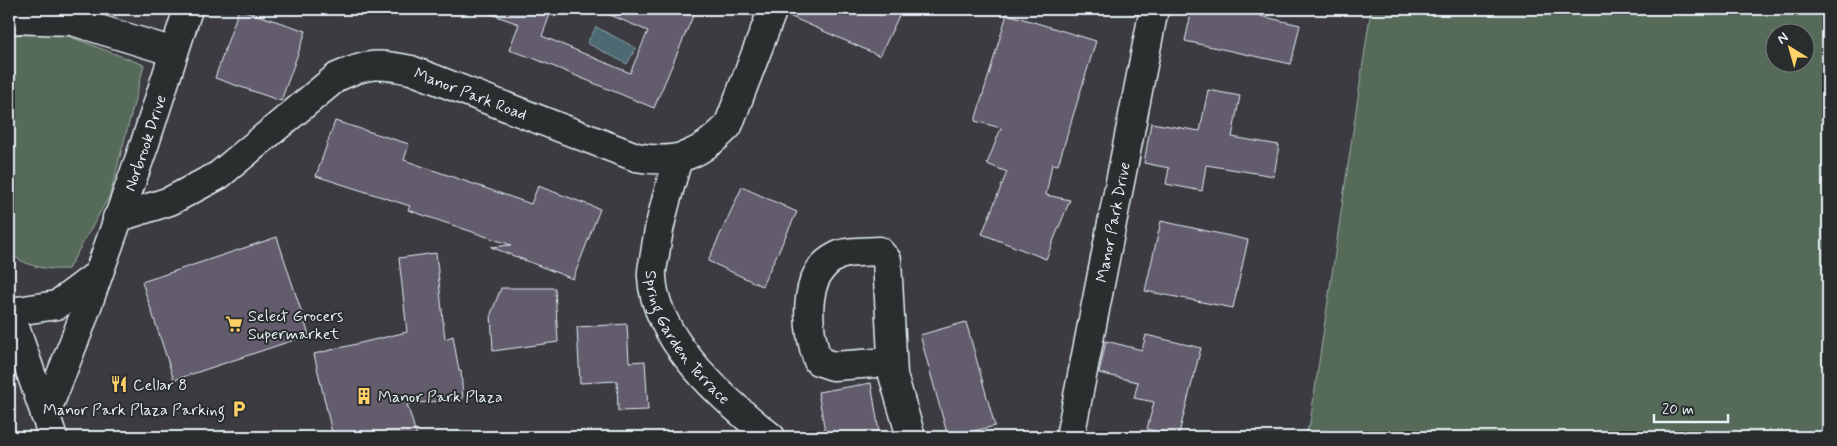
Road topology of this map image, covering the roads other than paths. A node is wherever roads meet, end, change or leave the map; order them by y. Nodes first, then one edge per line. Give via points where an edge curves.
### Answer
1 (188, 9) edge
2 (773, 9) edge
3 (1154, 9) edge
4 (72, 15) edge
5 (9, 19) edge
6 (174, 52) junction
7 (678, 158) junction
8 (117, 218) junction
9 (97, 275) junction
10 (9, 311) edge
11 (891, 362) junction
12 (49, 426) edge
13 (772, 437) edge
14 (911, 437) edge
15 (1070, 437) edge

1 - 6 street, Norbrook Drive
2 - 7 street, Manor Park Road via 728,126 698,152
3 - 15 street, Manor Park Drive
4 - 5 street
4 - 6 street
6 - 8 street, Norbrook Drive
7 - 8 street, Manor Park Road via 657,161 636,157 411,70 384,64 360,66 337,77 219,175 170,201
7 - 13 street, Spring Garden Terrace via 658,228 652,277 658,302 674,337 714,387
8 - 9 street, Norbrook Drive
9 - 10 street via 57,306
9 - 12 street, Norbrook Drive
10 - 12 street
11 - 11 street via 833,366 818,361 812,344 812,288 818,271 837,256 879,251 887,260
11 - 14 street

